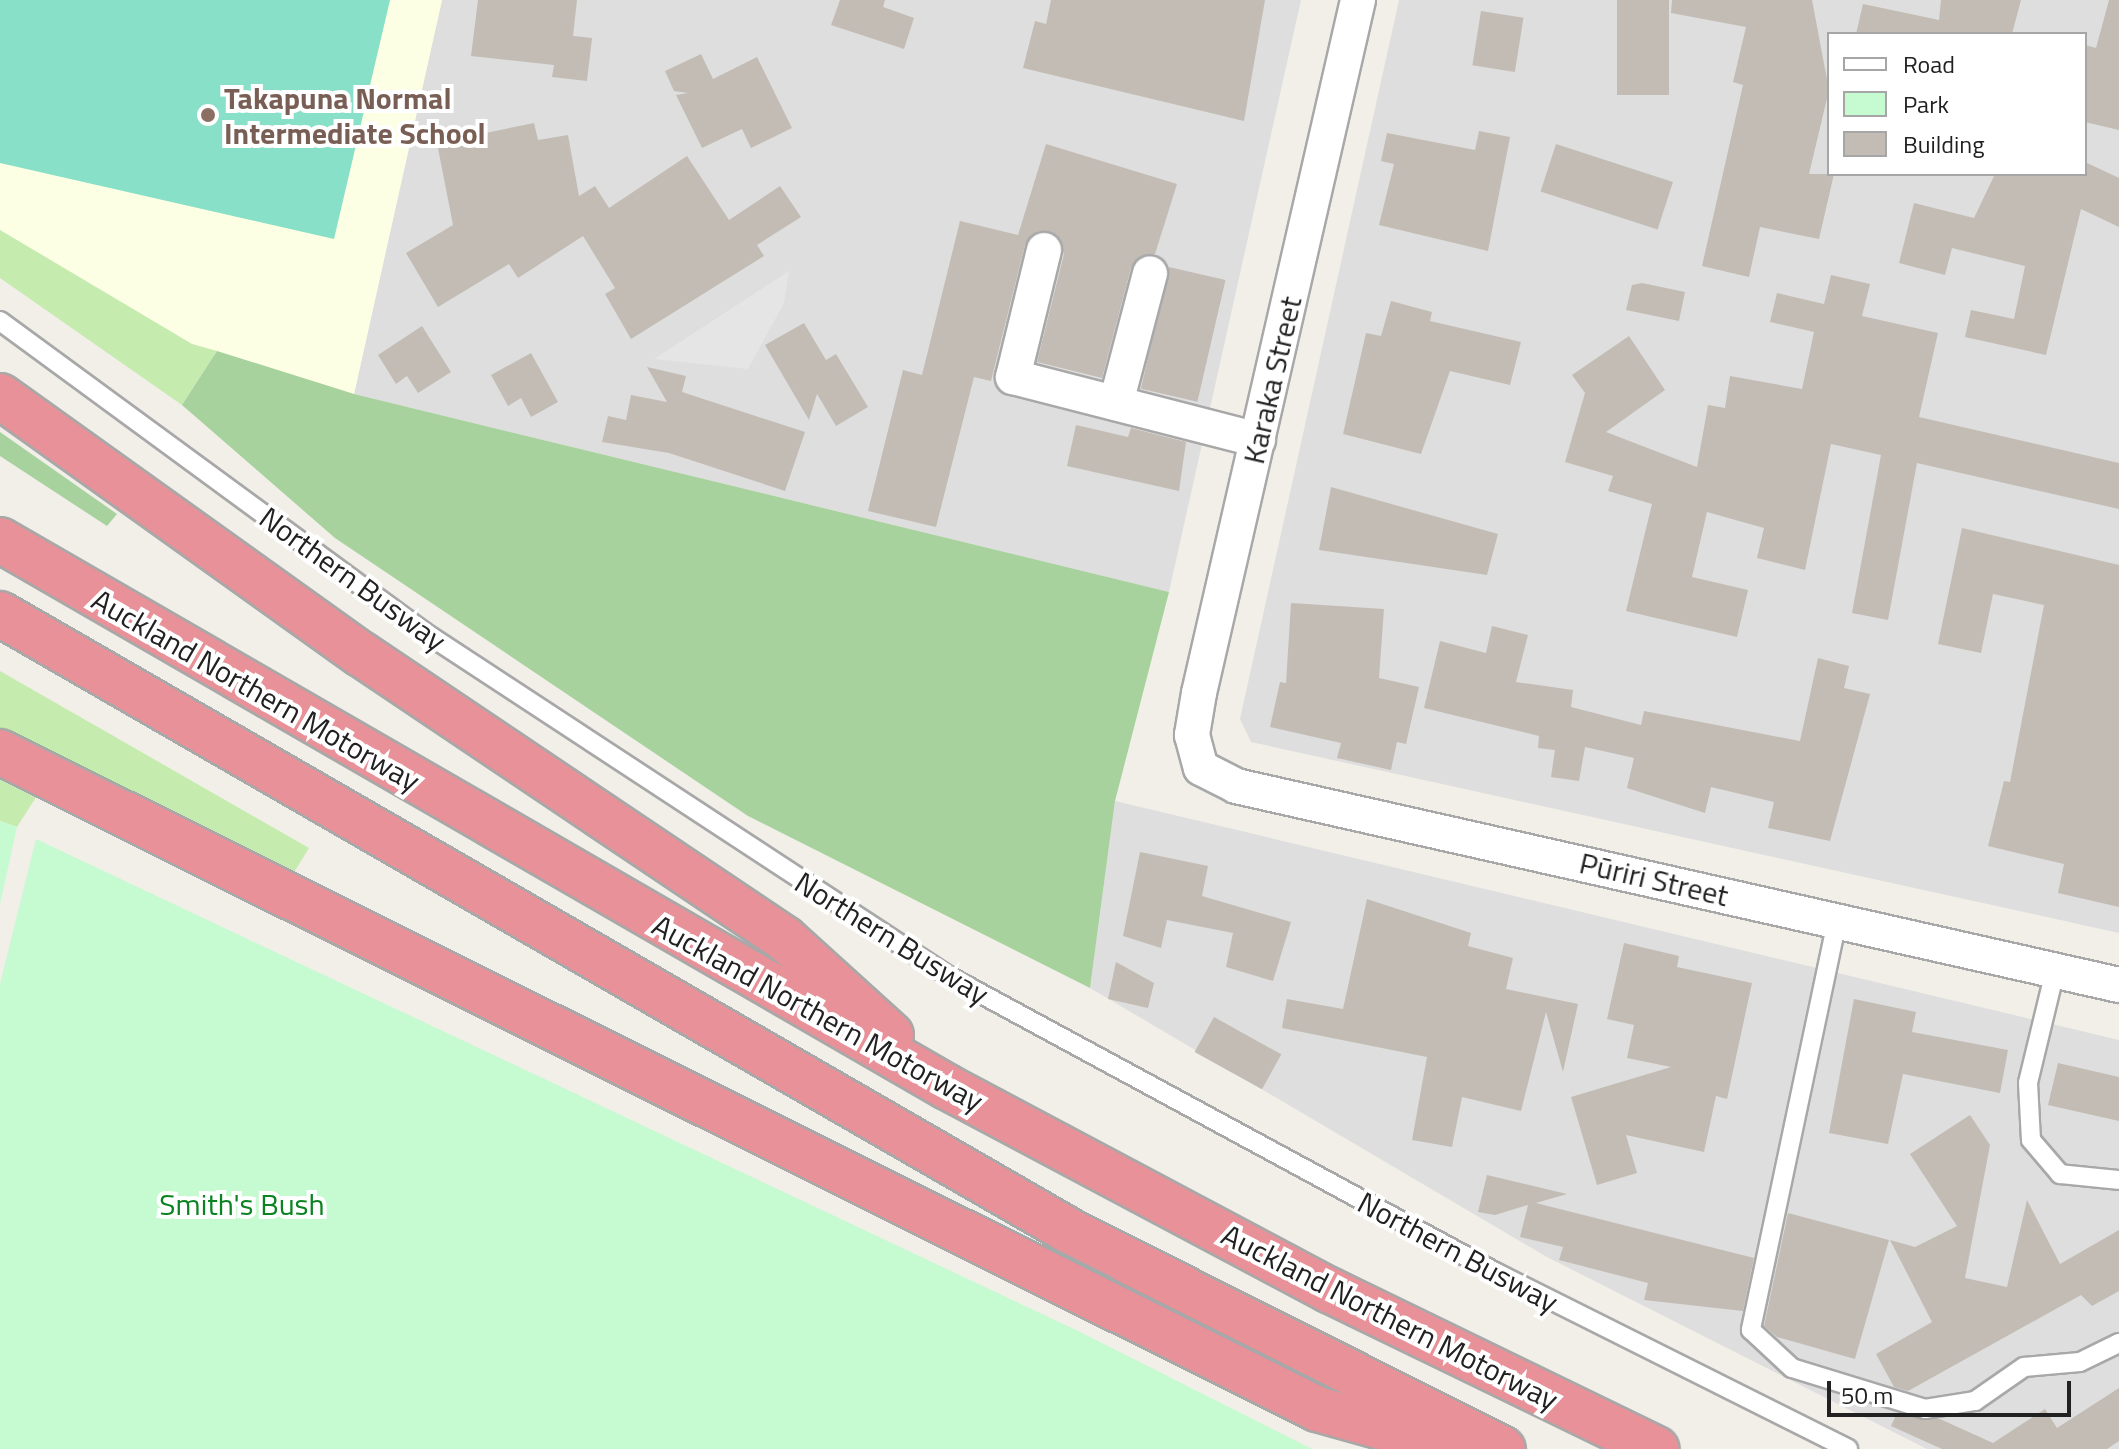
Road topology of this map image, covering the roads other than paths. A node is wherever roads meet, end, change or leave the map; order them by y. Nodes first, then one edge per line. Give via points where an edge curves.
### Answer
1 (1358, 0) edge
2 (1044, 250) dead end
3 (1150, 273) dead end
4 (0, 321) edge
5 (0, 396) edge
6 (1116, 403) junction
7 (1258, 440) junction
8 (0, 540) edge
9 (0, 614) edge
10 (0, 752) edge
11 (1196, 761) joint
12 (1837, 921) junction
13 (2055, 971) junction
14 (2119, 985) edge
15 (947, 1087) junction
16 (2119, 1180) edge
17 (2119, 1343) edge
18 (1460, 1449) edge
19 (1503, 1449) edge
20 (1656, 1449) edge
21 (1848, 1449) edge

1 - 7 street, Karaka Street
2 - 6 street via 1013,377
3 - 6 street
4 - 21 lane, Northern Busway via 424,632 950,977 1495,1272
5 - 15 highway via 361,654 785,939
6 - 7 street
7 - 11 street, Karaka Street via 1199,693 1192,735
8 - 15 highway, Auckland Northern Motorway
9 - 19 highway, Auckland Northern Motorway via 1059,1225
10 - 18 highway via 1317,1409
11 - 12 street, Pūriri Street via 1207,774 1236,786
12 - 13 street, Pūriri Street
12 - 17 lane via 1751,1330 1792,1368 1925,1409 1975,1401 2024,1367 2080,1362
13 - 14 street, Pūriri Street
13 - 16 lane via 2028,1083 2031,1140 2060,1174
15 - 20 highway, Auckland Northern Motorway via 1329,1290

